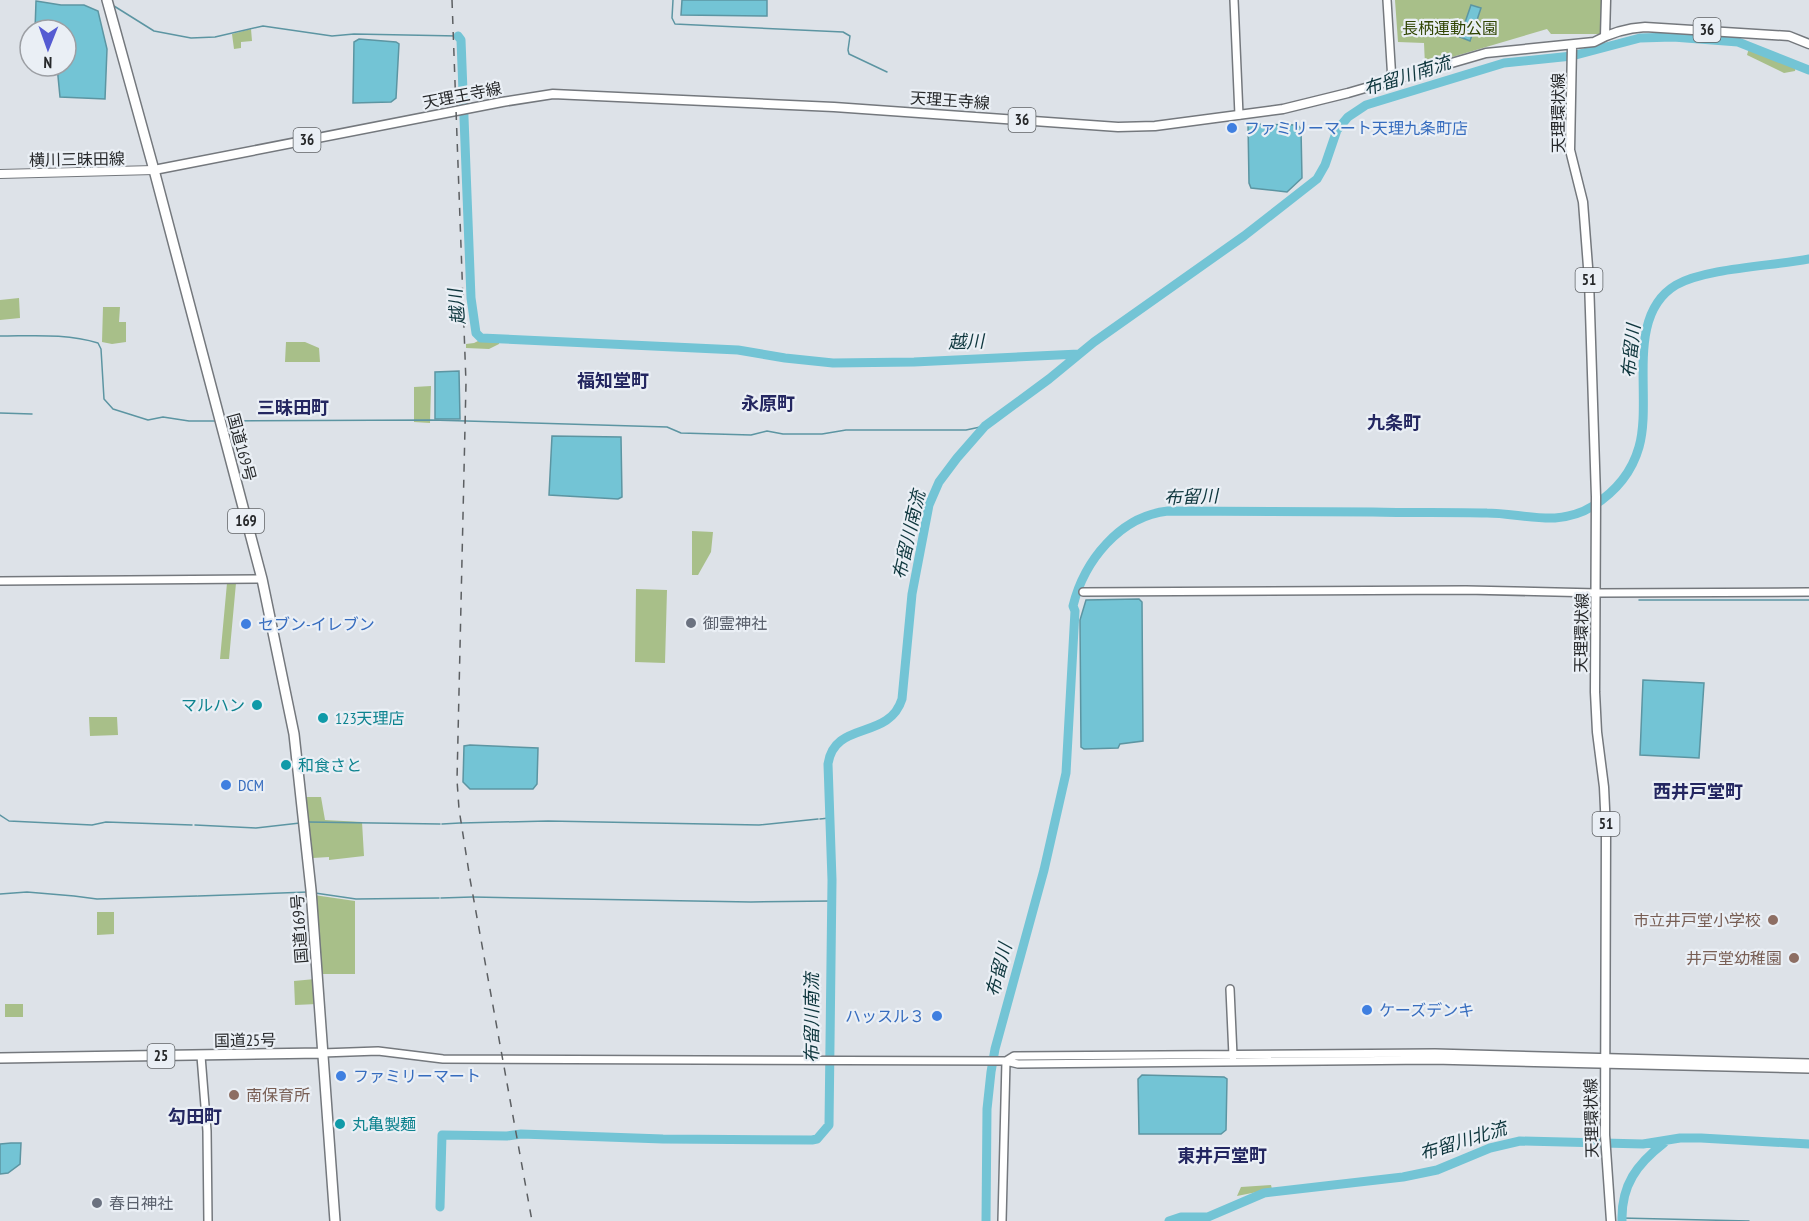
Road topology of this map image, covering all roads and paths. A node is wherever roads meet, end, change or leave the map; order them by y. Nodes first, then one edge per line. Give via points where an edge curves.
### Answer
1 (107, 0) edge
2 (1234, 0) edge
3 (1387, 0) edge
4 (1606, 0) edge
5 (1605, 36) junction
6 (1809, 44) edge
7 (1572, 47) junction
8 (1392, 81) junction
9 (1239, 115) junction
10 (154, 170) junction
11 (0, 174) edge
12 (262, 579) junction
13 (0, 581) edge
14 (1083, 592) dead end
15 (1809, 592) edge
16 (1597, 593) junction
17 (1230, 988) dead end
18 (322, 1053) junction
19 (201, 1056) junction
20 (1233, 1056) junction
21 (0, 1058) edge
22 (1605, 1060) junction
23 (1004, 1061) junction
24 (1809, 1063) edge
25 (1809, 1069) edge
26 (208, 1221) edge
27 (335, 1221) edge
28 (1002, 1221) edge
29 (1611, 1221) edge

1 - 10 highway, 国道169号 / 169
2 - 9 street
3 - 8 street
4 - 5 main road
5 - 6 main road, 天理王寺線 / 36 via 1645,27 1789,36
5 - 7 main road, 天理王寺線 / 36
7 - 8 main road, 天理王寺線 / 36 via 1486,53
7 - 16 main road, 天理環状線 / 51 via 1570,150 1583,202 1589,279
8 - 9 main road, 天理王寺線 / 36
9 - 10 main road, 天理王寺線 / 36 via 1118,127 834,106 553,94
10 - 11 main road, 横川三昧田線
10 - 12 highway, 国道169号 / 169
12 - 13 street
12 - 18 highway, 国道169号 / 169 via 295,745 311,890
14 - 16 street
15 - 16 street
16 - 22 main road, 天理環状線 / 51 via 1594,692 1607,865
17 - 20 street
18 - 19 highway, 国道25号 / 25
18 - 23 street via 378,1051 479,1060
18 - 27 highway
19 - 21 highway, 国道25号 / 25
19 - 26 street
20 - 22 street via 1390,1053
20 - 23 street via 1014,1056
22 - 23 street via 1018,1064
22 - 24 street
22 - 25 street
22 - 29 main road, 天理環状線 / 51 via 1605,1147
23 - 28 street

